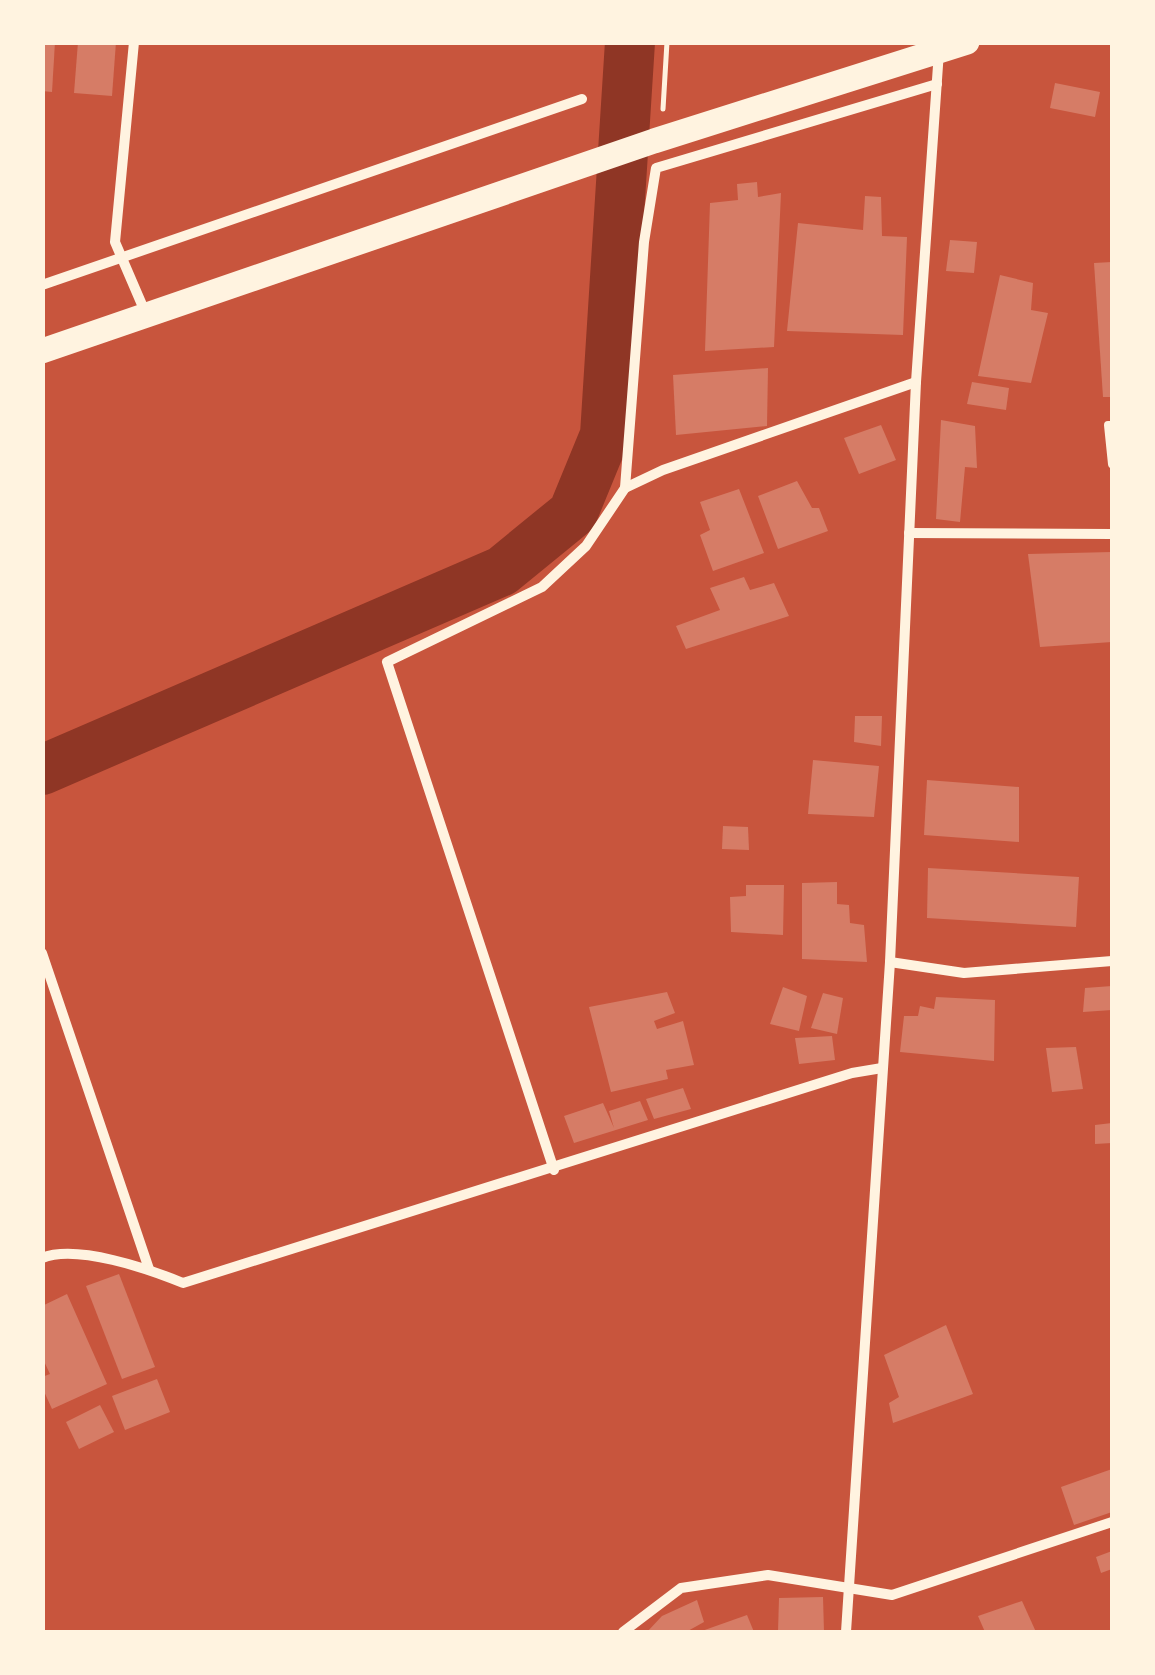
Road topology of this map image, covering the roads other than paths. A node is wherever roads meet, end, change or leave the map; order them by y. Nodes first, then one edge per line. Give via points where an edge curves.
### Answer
1 (134, 42) edge
2 (967, 42) edge
3 (940, 47) edge
4 (937, 84) junction
5 (582, 99) dead end
6 (122, 259) junction
7 (42, 285) edge
8 (146, 316) junction
9 (42, 351) edge
10 (916, 382) junction
11 (1112, 424) edge
12 (1112, 464) edge
13 (626, 488) junction
14 (909, 533) junction
15 (1112, 534) edge
16 (42, 952) edge
17 (890, 962) junction
18 (1112, 962) edge
19 (882, 1068) junction
20 (554, 1170) junction
21 (42, 1258) edge
22 (148, 1269) junction
23 (1112, 1522) edge
24 (849, 1585) junction
25 (623, 1632) edge
26 (846, 1632) edge

1 - 6 street via 115,242
2 - 3 main road
3 - 4 street
3 - 8 main road
4 - 10 street
4 - 13 street via 656,168 644,242
5 - 6 street
6 - 7 street
6 - 8 street
8 - 9 main road
10 - 13 street
10 - 14 street
11 - 12 lane
13 - 20 street via 586,546 542,587 386,662
14 - 15 street
14 - 17 street
16 - 22 street
17 - 18 street via 964,973
17 - 19 street
19 - 20 street
19 - 24 street
20 - 22 street via 182,1283
21 - 22 street via 58,1252
23 - 24 street via 892,1595
24 - 25 street via 768,1576 681,1588
24 - 26 street

